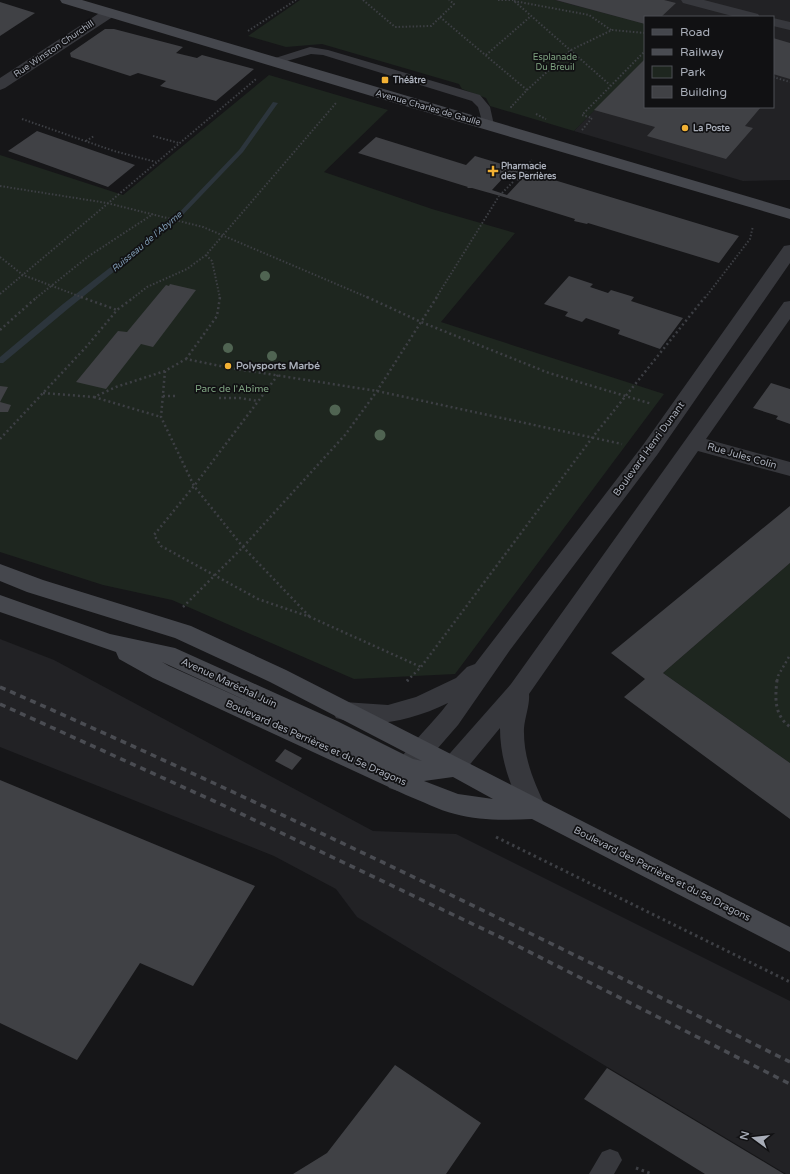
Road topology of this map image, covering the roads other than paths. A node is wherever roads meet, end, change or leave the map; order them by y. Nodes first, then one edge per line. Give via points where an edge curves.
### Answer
1 (67, 0) edge
2 (688, 0) edge
3 (109, 13) junction
4 (749, 16) edge
5 (774, 22) edge
6 (790, 26) edge
7 (273, 62) junction
8 (0, 85) edge
9 (488, 125) junction
10 (790, 214) edge
11 (790, 250) edge
12 (790, 306) edge
13 (695, 443) junction
14 (790, 469) edge
15 (0, 572) edge
16 (0, 602) edge
17 (502, 644) junction
18 (519, 690) junction
19 (344, 711) junction
20 (449, 764) junction
21 (410, 766) junction
22 (534, 809) junction
23 (790, 940) edge

1 - 3 main road, Avenue Charles de Gaulle
2 - 4 street
3 - 7 main road, Avenue Charles de Gaulle
3 - 8 street, Rue Winston Churchill
5 - 6 street
7 - 9 main road, Avenue Charles de Gaulle
7 - 9 lane via 310,50 324,52 476,98 486,110
9 - 10 main road, Avenue Charles de Gaulle
11 - 17 street, Boulevard Henri Dunant via 650,450
12 - 13 street
13 - 14 street, Rue Jules Colin
13 - 18 street
15 - 19 main road via 35,586 183,632 278,676
16 - 21 main road, Boulevard des Perrières et du 5e Dragons via 108,642 161,672
17 - 19 street, Boulevard Henri Dunant via 464,684 422,705 388,714
17 - 21 street, Boulevard Henri Dunant via 450,718
18 - 20 street
18 - 22 street via 512,716 511,738 518,775
19 - 21 main road
20 - 21 main road via 424,771
20 - 22 main road, Boulevard des Perrières et du 5e Dragons
21 - 22 main road, Boulevard des Perrières et du 5e Dragons via 456,804 500,810
22 - 23 main road, Boulevard des Perrières et du 5e Dragons

